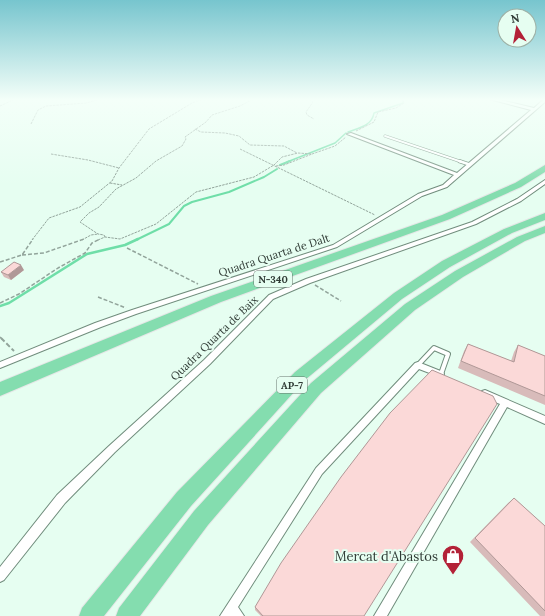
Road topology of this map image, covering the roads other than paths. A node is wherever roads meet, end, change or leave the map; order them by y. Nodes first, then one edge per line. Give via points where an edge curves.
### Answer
1 (512, 128) edge
2 (350, 134) road end
3 (385, 136) dead end
4 (468, 164) junction
5 (545, 168) edge
6 (458, 175) junction
7 (545, 182) edge
8 (545, 216) edge
9 (545, 229) edge
10 (0, 365) edge
11 (418, 365) junction
12 (441, 374) junction
13 (450, 378) edge
14 (0, 390) edge
15 (478, 390) edge
16 (506, 403) junction
17 (545, 420) edge
18 (0, 576) edge
19 (232, 613) edge
20 (90, 616) edge
21 (127, 616) edge
22 (380, 616) edge

1 - 4 street, Quadra Quarta de Dalt
2 - 6 street
3 - 4 lane
4 - 6 street, Quadra Quarta de Dalt
5 - 14 highway, N-340 via 518,185 446,217 216,299
6 - 10 street, Quadra Quarta de Dalt via 445,186 420,195 335,246 98,324
7 - 18 street, Quadra Quarta de Baix via 519,200 474,223 308,281 271,297 207,362 62,498
8 - 20 highway, AP-7 via 446,264 398,296 300,376 184,499
9 - 21 highway, AP-7 via 521,239 459,274 410,307 316,388 201,518
11 - 12 street
11 - 12 lane via 434,348 448,354
11 - 19 street via 319,471
12 - 13 street
15 - 16 street
16 - 17 street
16 - 22 street

